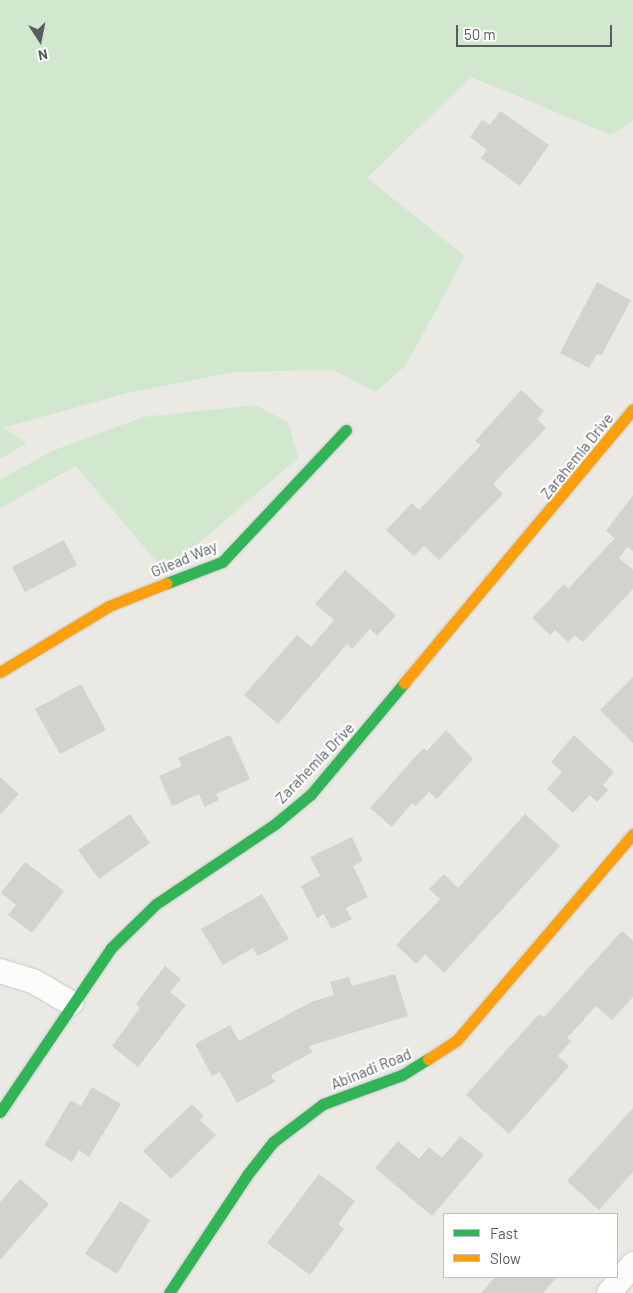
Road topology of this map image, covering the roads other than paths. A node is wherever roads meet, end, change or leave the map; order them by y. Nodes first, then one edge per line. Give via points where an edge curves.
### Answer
1 (633, 409) edge
2 (346, 430) dead end
3 (0, 672) edge
4 (633, 834) edge
5 (0, 971) edge
6 (71, 1003) junction
7 (0, 1112) edge
8 (633, 1264) edge
9 (169, 1293) edge
10 (609, 1293) edge

1 - 6 street, Zarahemla Drive via 475,602 311,794 275,824 182,885 132,925
2 - 3 street, Gilead Way via 241,546 222,562 109,606
4 - 9 street, Abinadi Road via 457,1040 402,1075 323,1104 273,1142 247,1174
5 - 6 street via 22,976
6 - 7 street, Zarahemla Drive
8 - 10 street

